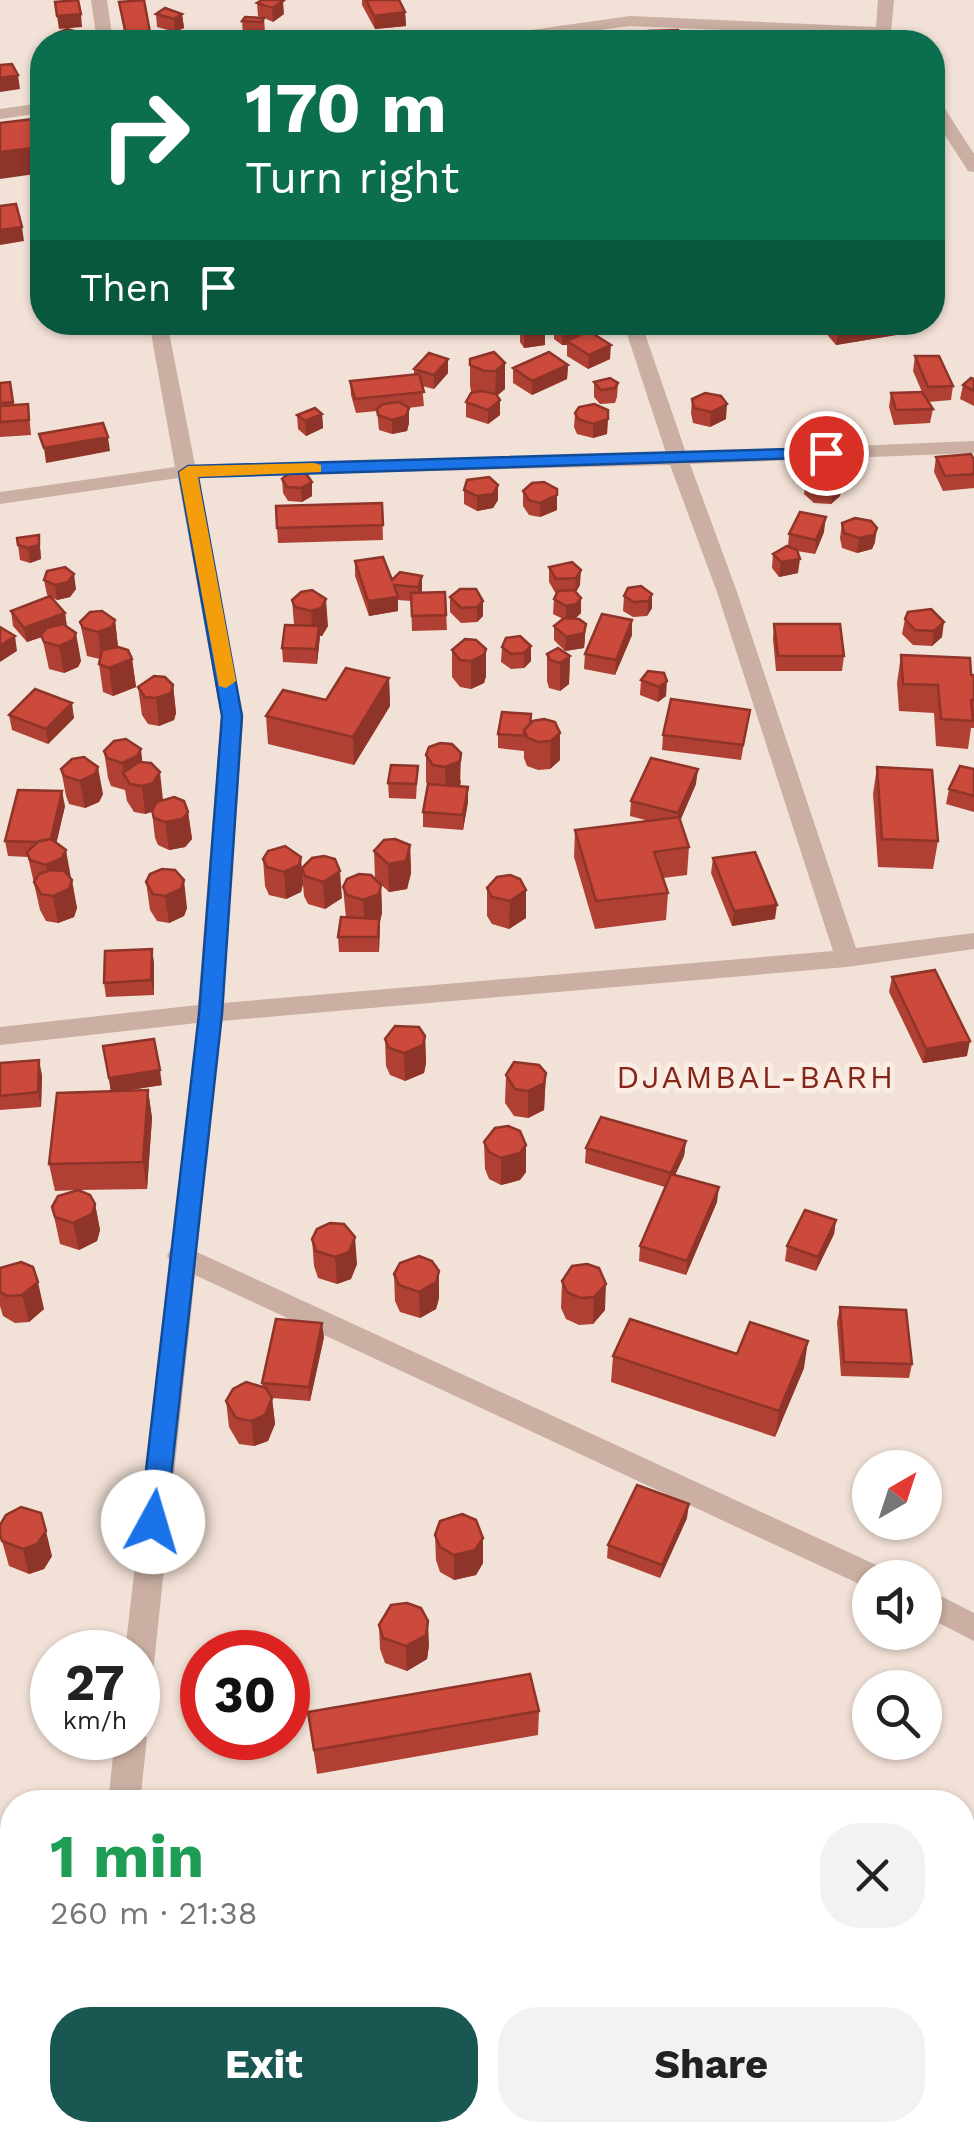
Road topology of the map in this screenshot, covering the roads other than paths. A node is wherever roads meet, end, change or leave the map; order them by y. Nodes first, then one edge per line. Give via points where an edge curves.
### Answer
1 (99, 0) edge
2 (886, 0) edge
3 (103, 30) edge
4 (581, 30) edge
5 (775, 30) edge
6 (887, 30) edge
7 (30, 110) edge
8 (0, 114) edge
9 (945, 121) edge
10 (974, 167) edge
11 (161, 335) edge
12 (636, 335) edge
13 (974, 447) edge
14 (678, 460) junction
15 (188, 472) junction
16 (0, 498) edge
17 (974, 941) edge
18 (848, 958) junction
19 (210, 1014) junction
20 (0, 1036) edge
21 (180, 1256) junction
22 (852, 1567) edge
23 (942, 1610) edge
24 (974, 1628) edge
25 (142, 1630) edge
26 (129, 1760) edge
27 (125, 1790) edge

1 - 3 street
2 - 6 street
4 - 5 street via 630,21
7 - 8 street
9 - 10 street
11 - 15 street
12 - 14 street
13 - 14 street
14 - 15 street
14 - 18 street
15 - 16 street
15 - 19 street via 232,716
17 - 18 street
18 - 19 street
19 - 20 street
19 - 21 street
21 - 22 street
21 - 25 street
23 - 24 street
26 - 27 street

